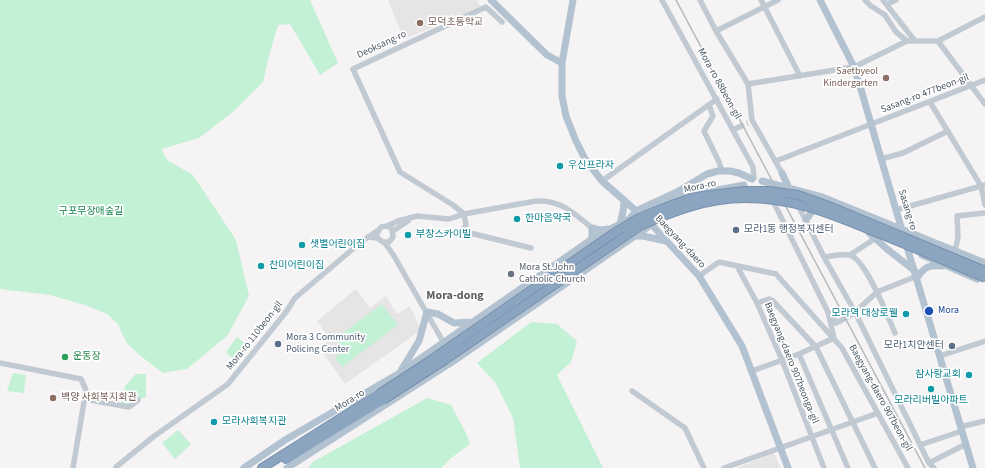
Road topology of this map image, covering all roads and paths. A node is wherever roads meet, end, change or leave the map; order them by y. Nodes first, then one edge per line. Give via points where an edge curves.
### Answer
1 (491, 0) edge
2 (573, 0) edge
3 (662, 0) edge
4 (700, 0) edge
5 (762, 0) edge
6 (778, 0) edge
7 (820, 0) edge
8 (865, 0) edge
9 (896, 0) edge
10 (885, 2) edge
11 (765, 7) junction
12 (985, 18) edge
13 (502, 22) dead end
14 (716, 31) junction
15 (907, 41) junction
16 (915, 41) junction
17 (938, 41) junction
18 (562, 63) junction
19 (854, 67) junction
20 (800, 76) junction
21 (985, 80) edge
22 (748, 84) junction
23 (971, 86) junction
24 (717, 99) junction
25 (930, 102) junction
26 (985, 104) edge
27 (709, 106) junction
28 (871, 124) junction
29 (740, 127) tunnel mouth
30 (734, 130) junction
31 (948, 131) junction
32 (881, 159) junction
33 (776, 161) junction
34 (722, 171) junction
35 (782, 173) junction
36 (753, 178) junction
37 (602, 181) junction
38 (762, 181) junction
39 (744, 185) junction
40 (777, 186) junction
41 (983, 186) edge
42 (789, 188) junction
43 (764, 198) junction
44 (747, 200) junction
45 (773, 200) junction
46 (624, 201) junction
47 (798, 205) junction
48 (985, 205) edge
49 (813, 210) junction
50 (638, 213) junction
51 (897, 213) junction
52 (985, 213) edge
53 (464, 214) junction
54 (417, 216) junction
55 (806, 220) junction
56 (620, 224) junction
57 (650, 224) junction
58 (890, 224) junction
59 (387, 226) junction
60 (592, 228) junction
61 (613, 229) junction
62 (903, 230) junction
63 (377, 231) junction
64 (393, 231) junction
65 (869, 233) junction
66 (633, 236) junction
67 (367, 237) junction
68 (377, 238) junction
69 (876, 238) junction
70 (592, 239) junction
71 (392, 240) junction
72 (666, 241) junction
73 (385, 243) junction
74 (531, 248) dead end
75 (908, 249) junction
76 (955, 251) junction
77 (572, 254) junction
78 (850, 255) junction
79 (394, 256) junction
80 (824, 256) junction
81 (985, 263) edge
82 (737, 266) junction
83 (589, 267) junction
84 (948, 267) junction
85 (985, 271) edge
86 (916, 275) junction
87 (699, 276) junction
88 (985, 278) edge
89 (985, 282) edge
90 (877, 292) junction
91 (757, 303) junction
92 (427, 312) junction
93 (828, 312) junction
94 (855, 312) junction
95 (473, 322) junction
96 (895, 333) dead end
97 (834, 338) junction
98 (985, 341) edge
99 (444, 343) junction
100 (816, 347) junction
101 (799, 354) junction
102 (940, 356) junction
103 (455, 360) junction
104 (782, 360) junction
105 (0, 363) edge
106 (752, 371) junction
107 (398, 374) junction
108 (632, 391) dead end
109 (381, 397) junction
110 (84, 399) junction
111 (138, 400) dead end
112 (878, 413) junction
113 (985, 421) edge
114 (852, 422) junction
115 (961, 429) junction
116 (832, 430) junction
117 (811, 436) junction
118 (966, 444) junction
119 (920, 445) junction
120 (780, 447) junction
121 (929, 463) junction
122 (116, 467) edge
123 (72, 468) edge
124 (244, 468) edge
125 (262, 468) edge
126 (272, 468) edge
127 (287, 468) edge
128 (704, 468) edge
129 (724, 468) edge
130 (788, 468) edge
131 (824, 468) edge
132 (848, 468) edge
133 (875, 468) edge
134 (908, 468) edge
135 (934, 468) edge
136 (973, 468) edge

1 - 18 main road via 547,55
2 - 18 main road, Baegyang-daero
3 - 24 street, Mora-ro 88beon-gil
4 - 14 street
5 - 11 street
6 - 11 street
7 - 19 main road, Sasang-ro
8 - 15 street via 885,15 896,32
9 - 10 street
10 - 16 street
11 - 14 street
11 - 20 street
12 - 17 street
13 - 53 street, Deoksang-ro via 486,7 353,69 400,172
14 - 22 street
15 - 16 street
15 - 19 street
16 - 17 street
17 - 23 street
18 - 37 main road, Baegyang-daero via 562,96 566,116 576,141
19 - 20 street
19 - 28 main road, Sasang-ro
20 - 22 street
21 - 23 street, Sasang-ro 477beon-gil
22 - 33 street via 750,122
23 - 25 street, Sasang-ro 477beon-gil
23 - 26 street
24 - 27 street
24 - 30 street, Mora-ro 88beon-gil
25 - 28 street, Sasang-ro 477beon-gil
25 - 31 street
27 - 34 street via 713,116 704,131
27 - 37 street
28 - 32 main road, Sasang-ro
28 - 33 street, Sasang-ro 477beon-gil
29 - 30 street
30 - 36 street, Mora-ro 88beon-gil via 753,167
31 - 32 street via 903,154
31 - 41 street
32 - 51 main road, Sasang-ro
33 - 35 street
34 - 36 main road, Mora-ro
34 - 50 main road, Mora-ro via 707,174
35 - 40 main road
35 - 42 main road
36 - 38 main road
36 - 39 main road
37 - 46 main road, Baegyang-daero
38 - 40 main road
38 - 43 main road via 767,189
39 - 44 main road via 743,193
39 - 50 main road, Mora-ro via 681,197
40 - 42 main road
41 - 48 street
41 - 51 street
42 - 58 main road via 822,197
43 - 44 main road via 755,203
43 - 45 main road
44 - 57 main road, Mora-ro via 731,199 702,205
45 - 47 main road
45 - 93 street
46 - 50 main road, Baegyang-daero
46 - 56 main road
47 - 49 main road
47 - 55 street
49 - 55 main road
49 - 65 main road
50 - 56 main road, Mora-ro
50 - 57 main road, Baegyang-daero
51 - 58 main road
51 - 62 main road, Sasang-ro
52 - 76 street via 956,216 958,237
53 - 54 street, Mora-ro 110beon-gil via 449,219
53 - 60 street, Mora-ro 110beon-gil via 548,200 567,208
53 - 74 street via 466,225 462,231
54 - 59 street, Mora-ro 110beon-gil
54 - 64 street
55 - 80 street
56 - 61 main road, Mora-ro
57 - 66 main road, Mora-ro
57 - 72 main road, Baegyang-daero
58 - 62 main road
59 - 63 street, Mora-ro 110beon-gil via 380,227
59 - 64 street
60 - 61 main road
60 - 70 main road
61 - 70 main road, Mora-ro
62 - 75 main road, Sasang-ro
62 - 76 main road
63 - 67 street, Mora-ro 110beon-gil
63 - 68 street
64 - 71 street
65 - 69 main road
65 - 75 main road
66 - 72 main road
66 - 83 main road, Mora-ro
67 - 68 street
67 - 122 street, Mora-ro 110beon-gil via 295,298 228,384 150,439
68 - 73 street
69 - 78 street
69 - 86 main road
70 - 77 main road, Mora-ro
71 - 73 street
71 - 79 street
72 - 87 main road, Baegyang-daero
73 - 79 street
75 - 84 main road
75 - 86 main road, Sasang-ro
76 - 81 main road
77 - 83 main road via 574,264
77 - 95 main road, Mora-ro
78 - 80 street
78 - 90 street via 861,262
79 - 92 street
80 - 94 street
82 - 87 street, Baegyang-daero 907beon-gil via 719,262
82 - 91 street, Baegyang-daero 907beonga-gil
82 - 97 street, Baegyang-daero 907beon-gil via 776,274
83 - 103 main road, Mora-ro
84 - 86 main road via 931,266
84 - 89 main road
85 - 109 highway, Mora-ro, bridge via 798,195 744,191 695,197 637,219 611,235
86 - 90 street
86 - 102 main road, Sasang-ro
87 - 106 main road, Baegyang-daero via 742,346
88 - 109 highway, Mora-ro, bridge via 913,247 802,205 786,201 744,198 694,205 640,226 452,356
90 - 94 street
90 - 96 street
91 - 100 street via 773,301
91 - 104 street, Baegyang-daero 907beonga-gil
92 - 95 main road via 454,322
92 - 99 street
92 - 107 main road via 419,341
93 - 94 street via 836,323
93 - 97 street
94 - 119 street
95 - 99 main road, Mora-ro
97 - 100 street
97 - 112 street, Baegyang-daero 907beon-gil
98 - 102 street
99 - 103 street
99 - 107 main road, Mora-ro
100 - 101 street
100 - 114 street
101 - 104 street
101 - 116 street
102 - 115 main road, Sasang-ro
103 - 127 main road, Mora-ro
104 - 106 street
104 - 117 street, Baegyang-daero 907beonga-gil
105 - 110 street via 82,379 86,390
106 - 120 main road, Baegyang-daero
107 - 124 main road, Mora-ro via 284,440
108 - 128 street via 685,428
109 - 125 highway, Mora-ro
109 - 126 highway, Mora-ro
110 - 111 street via 129,407
110 - 123 street
112 - 114 street
112 - 134 street, Baegyang-daero 907beon-gil
113 - 115 street
114 - 116 street
114 - 133 street
115 - 118 main road, Sasang-ro
115 - 119 street
116 - 117 street
116 - 132 street
117 - 120 street
117 - 131 street, Baegyang-daero 907beonga-gil
118 - 121 street
118 - 136 main road, Sasang-ro
119 - 121 street
120 - 129 street
120 - 130 main road, Baegyang-daero
121 - 135 street

